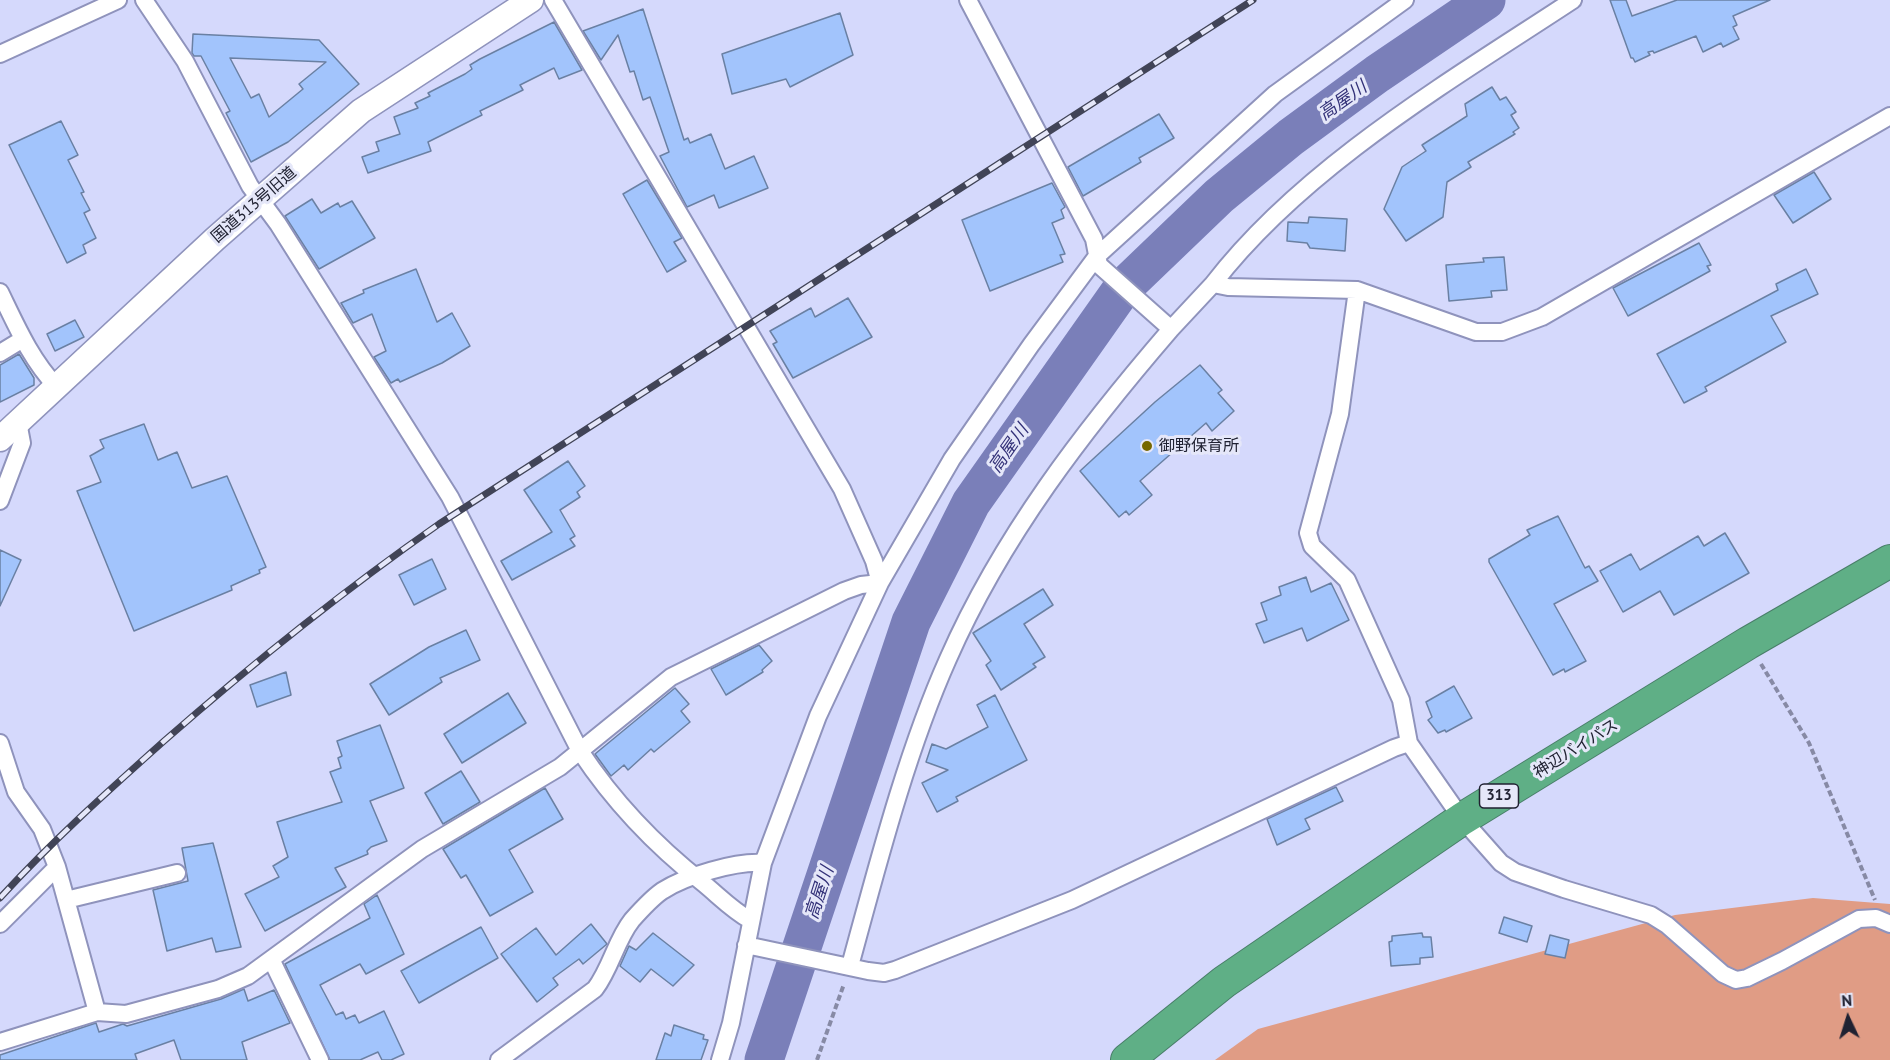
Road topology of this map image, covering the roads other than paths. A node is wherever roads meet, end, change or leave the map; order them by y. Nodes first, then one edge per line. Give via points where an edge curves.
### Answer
1 (118, 0) edge
2 (144, 0) edge
3 (531, 0) edge
4 (553, 0) edge
5 (968, 0) edge
6 (1405, 0) edge
7 (1573, 0) edge
8 (0, 54) edge
9 (1890, 116) edge
10 (260, 201) junction
11 (1100, 262) junction
12 (1213, 284) junction
13 (1358, 290) junction
14 (0, 292) edge
15 (1168, 327) junction
16 (23, 339) junction
17 (0, 353) edge
18 (57, 387) junction
19 (18, 422) junction
20 (0, 439) edge
21 (0, 501) edge
22 (1890, 561) edge
23 (880, 583) junction
24 (0, 743) edge
25 (1409, 743) junction
26 (580, 751) junction
27 (1462, 819) junction
28 (764, 863) junction
29 (57, 867) junction
30 (177, 873) dead end
31 (695, 877) junction
32 (66, 900) junction
33 (750, 920) junction
34 (1883, 921) edge
35 (0, 924) edge
36 (752, 946) junction
37 (272, 961) junction
38 (845, 965) junction
39 (97, 1012) junction
40 (0, 1042) edge
41 (320, 1060) edge
42 (499, 1060) edge
43 (720, 1060) edge
44 (1127, 1060) edge

1 - 8 street
2 - 10 street via 185,61
3 - 10 street, 国道313号旧道 via 361,111
4 - 23 street via 842,489
5 - 11 street via 1094,239
6 - 11 street via 1275,94
7 - 12 street via 1371,135 1285,207
9 - 13 street via 1542,317 1502,332 1476,332
10 - 18 street, 国道313号旧道 via 214,239
10 - 26 street via 279,224 450,497
11 - 15 street
11 - 23 street via 1031,345 952,459
12 - 13 street
12 - 15 street
13 - 25 street via 1340,414 1308,533 1312,546 1347,580 1401,700
14 - 16 street
15 - 38 street via 1098,414 1022,521 948,659
16 - 17 street
16 - 18 street via 44,374
18 - 19 street, 国道313号旧道
19 - 20 street, 国道313号旧道
19 - 21 street via 22,443
22 - 27 highway, 神辺バイパス / 313 via 1748,643
23 - 26 street via 844,591 697,662 671,677
23 - 28 street via 818,716
24 - 29 street via 16,792 42,829
25 - 27 street
25 - 38 street via 1072,900 973,939 884,973
26 - 31 street via 621,805
26 - 37 street via 560,767 422,849
27 - 34 street via 1508,867 1564,889 1651,915 1723,974 1736,980 1782,961 1859,920
27 - 44 highway, 神辺バイパス / 313 via 1224,982
28 - 31 street via 748,862
28 - 33 street
29 - 32 street
29 - 35 street
30 - 32 street
31 - 33 street
31 - 42 street via 662,891 631,921 607,973 595,989
32 - 39 street
33 - 36 street
36 - 38 street
36 - 43 street
37 - 39 street via 218,989 126,1014
37 - 41 street
39 - 40 street

